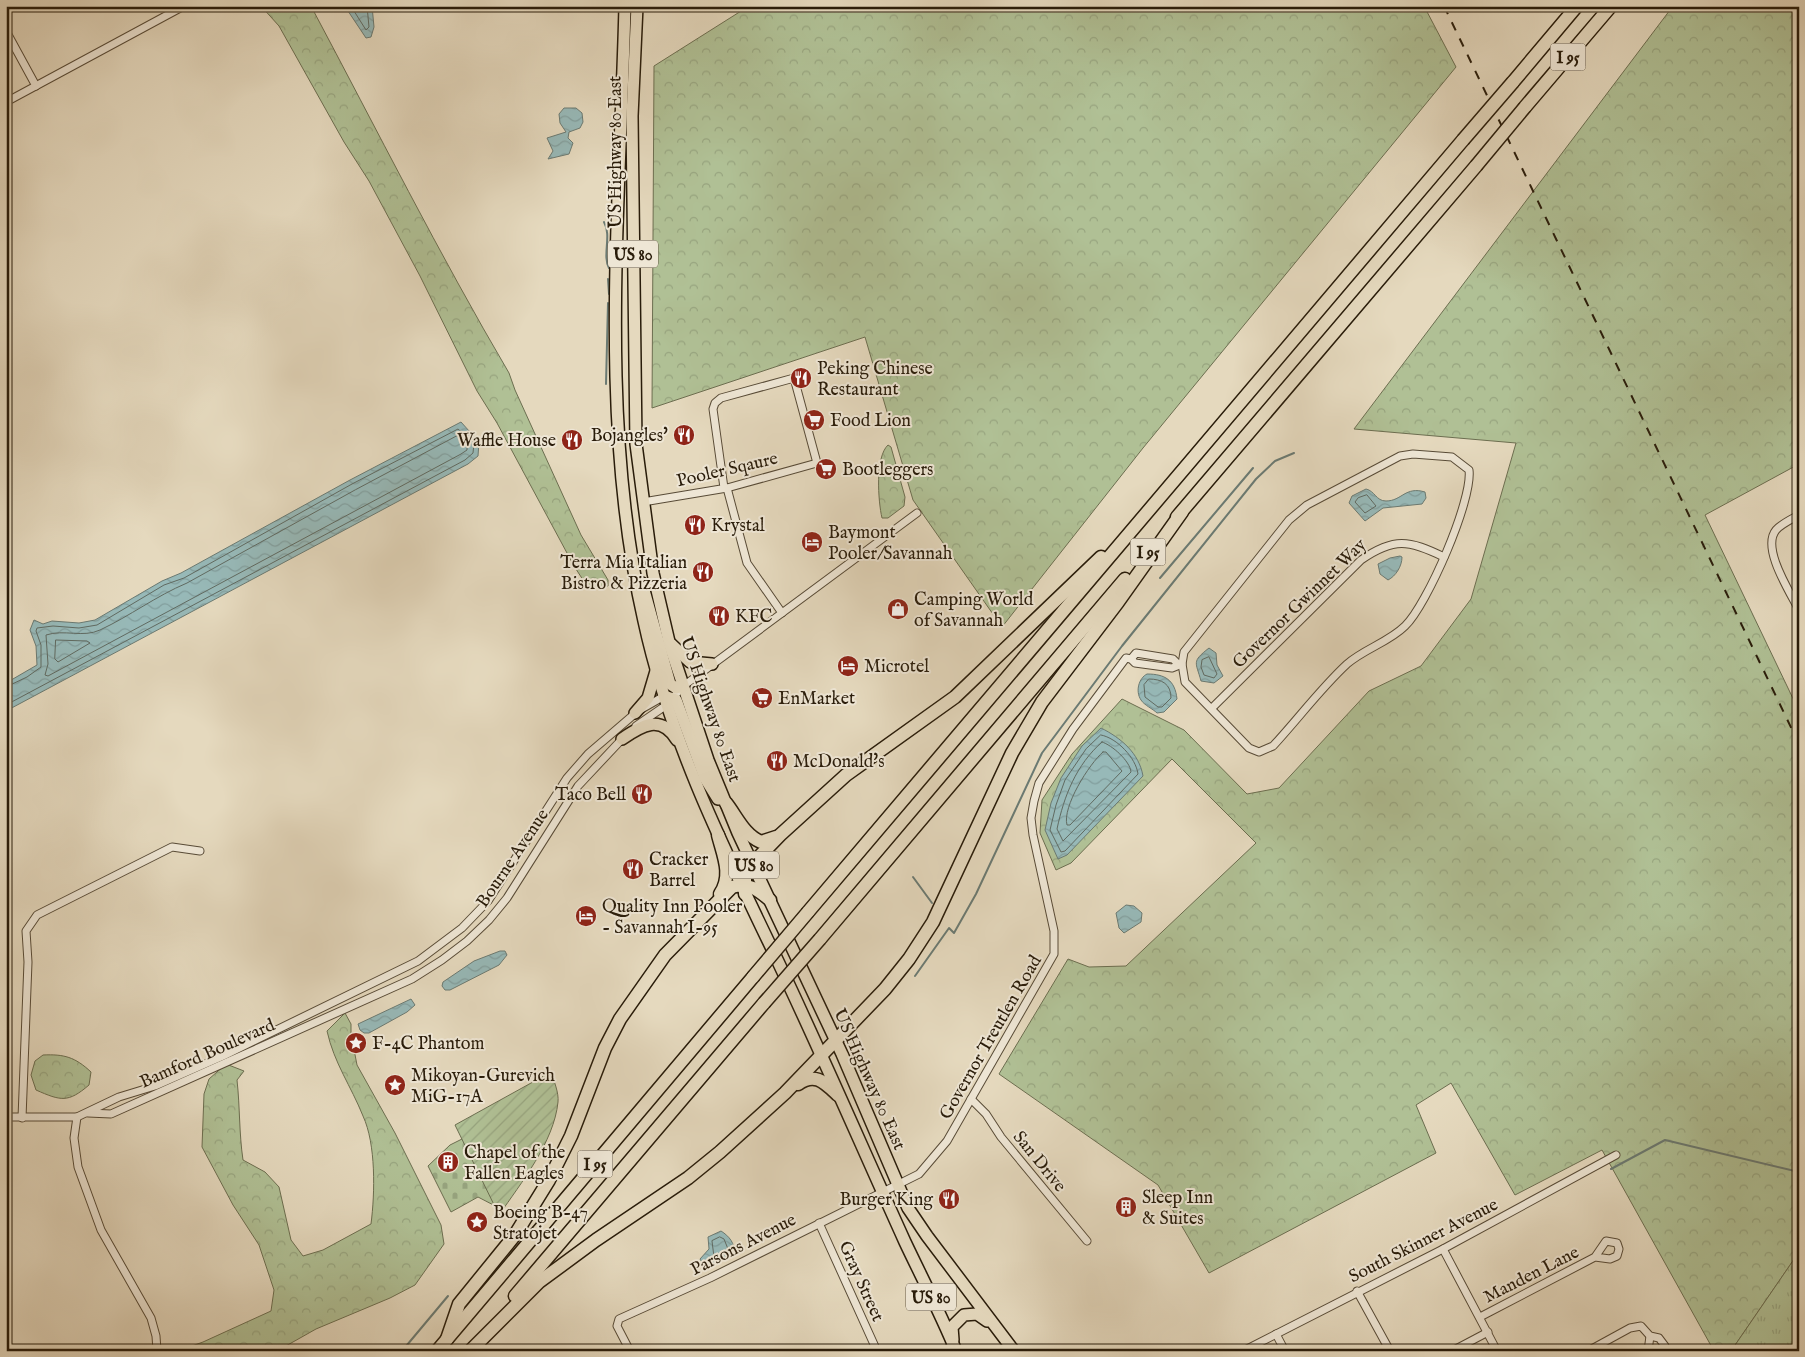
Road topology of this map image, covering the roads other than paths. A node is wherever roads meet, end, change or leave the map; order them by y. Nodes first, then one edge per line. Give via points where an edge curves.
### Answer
1 (184, 6) edge
2 (1577, 6) edge
3 (1611, 6) edge
4 (629, 7) edge
5 (6, 31) edge
6 (36, 86) junction
7 (6, 102) edge
8 (725, 488) junction
9 (643, 502) junction
10 (1182, 512) junction
11 (917, 513) dead end
12 (1799, 515) edge
13 (1138, 523) junction
14 (630, 546) junction
15 (1444, 557) junction
16 (1799, 610) edge
17 (782, 613) junction
18 (669, 642) junction
19 (1145, 655) junction
20 (1131, 659) junction
21 (712, 664) junction
22 (1180, 664) junction
23 (1145, 665) junction
24 (656, 667) junction
25 (683, 686) junction
26 (669, 699) junction
27 (1212, 708) junction
28 (635, 714) junction
29 (622, 739) junction
30 (681, 747) junction
31 (726, 803) junction
32 (738, 833) junction
33 (718, 835) junction
34 (780, 835) junction
35 (200, 851) dead end
36 (753, 862) junction
37 (743, 888) junction
38 (770, 900) junction
39 (714, 903) junction
40 (332, 1003) joint
41 (339, 1012) joint
42 (834, 1040) junction
43 (820, 1057) junction
44 (785, 1093) junction
45 (838, 1095) junction
46 (971, 1099) junction
47 (87, 1113) junction
48 (6, 1117) edge
49 (77, 1117) junction
50 (22, 1118) junction
51 (1616, 1155) dead end
52 (898, 1183) junction
53 (883, 1192) junction
54 (819, 1223) junction
55 (1087, 1241) dead end
56 (1443, 1249) junction
57 (1595, 1257) dead end
58 (1357, 1291) junction
59 (1480, 1317) junction
60 (1488, 1332) junction
61 (999, 1333) junction
62 (1276, 1334) junction
63 (1650, 1336) junction
64 (447, 1339) junction
65 (955, 1348) edge
66 (157, 1351) edge
67 (437, 1351) edge
68 (469, 1351) edge
69 (630, 1351) edge
70 (877, 1351) edge
71 (943, 1351) edge
72 (1014, 1351) edge
73 (1243, 1351) edge
74 (1285, 1351) edge
75 (1390, 1351) edge
76 (1452, 1351) edge
77 (1497, 1351) edge
78 (1588, 1351) edge
79 (1648, 1351) edge
80 (1663, 1351) edge

1 - 6 street
2 - 13 highway, I 95, bridge
3 - 10 highway, I 95, bridge
4 - 9 main road, US Highway 80 East / US 80 via 633,70 636,444
4 - 14 main road, US Highway 80 East / US 80 via 618,179 616,377 618,448
5 - 6 street
6 - 7 street
8 - 8 street, Pooler Sqaure via 817,463 794,378 721,398 715,403 713,409
8 - 9 street, Pooler Sqaure
8 - 17 street via 746,563
9 - 18 main road, US Highway 80 East / US 80 via 653,573
10 - 42 highway via 1042,702 1012,754 933,922 909,959 861,1016
10 - 68 highway, I 95, bridge
11 - 17 street
12 - 16 street via 1776,530 1772,554
13 - 34 highway via 955,697 846,775
13 - 64 highway, I 95, bridge
14 - 24 main road, US Highway 80 East / US 80 via 644,624
14 - 25 main road via 670,684 676,688
15 - 22 street via 1470,481 1469,470 1452,457 1400,456 1307,505 1289,520 1184,652
15 - 27 street, Governor Gwinnet Way via 1419,545 1380,547 1361,560
15 - 27 street via 1415,615 1405,627 1348,663 1273,746 1259,752 1249,748
17 - 21 street
18 - 21 main road via 690,662
18 - 25 main road, US Highway 80 East / US 80
19 - 20 street, Governor Treutlen Road via 1136,654
19 - 22 street, Governor Treutlen Road via 1174,658
19 - 23 street
20 - 23 street
20 - 46 street, Governor Treutlen Road via 1126,658 1098,694 1039,783 1031,818 1054,931 1054,954
21 - 25 street
22 - 23 street via 1172,668
22 - 27 street via 1185,682
24 - 26 main road, US Highway 80 East / US 80
24 - 28 main road via 650,693
25 - 26 street
25 - 31 main road, US Highway 80 East / US 80
26 - 28 street, Bourne Avenue
26 - 29 street, Bourne Avenue
26 - 30 main road, US Highway 80 East / US 80
26 - 32 main road via 705,778
28 - 40 street, Bourne Avenue via 600,742 567,778 488,901 462,928 418,961
29 - 30 main road via 653,723 672,733
29 - 41 street, Bourne Avenue via 578,786 508,898 467,941 413,978
30 - 33 main road, US Highway 80 East / US 80
31 - 32 main road, US Highway 80 East / US 80
31 - 34 highway via 746,834 754,840 761,842
32 - 36 main road, US Highway 80 East / US 80
33 - 37 main road, US Highway 80 East / US 80
33 - 39 highway via 728,872 725,886
34 - 36 highway
35 - 50 street via 172,847 37,915 30,923 26,931 28,962
36 - 37 highway via 745,875
36 - 38 main road, US Highway 80 East / US 80
37 - 38 highway via 757,889
37 - 39 highway via 732,887
37 - 43 main road, US Highway 80 East / US 80
38 - 42 main road, US Highway 80 East / US 80
39 - 64 highway via 664,954 620,1019 549,1180 515,1234 460,1304
40 - 47 street, Bamford Boulevard via 223,1056
41 - 47 street, Bamford Boulevard via 111,1114
42 - 43 highway
42 - 52 main road, US Highway 80 East / US 80
43 - 44 highway
43 - 45 main road, US Highway 80 East / US 80
44 - 45 highway via 806,1078 814,1077
44 - 68 highway via 688,1178 539,1282
45 - 53 main road, US Highway 80 East / US 80
46 - 52 street, Governor Treutlen Road via 932,1160 919,1174
46 - 55 street, San Drive
47 - 49 street, Bamford Boulevard
48 - 50 street, Bamford Boulevard
49 - 50 street, Bamford Boulevard
49 - 66 street via 74,1138 78,1167 101,1230 150,1318
51 - 56 street, South Skinner Avenue
52 - 53 street, Governor Treutlen Road
52 - 61 main road, US Highway 80 East / US 80 via 908,1208
53 - 54 street, Parsons Avenue
53 - 65 main road, US Highway 80 East / US 80
54 - 69 street, Parsons Avenue via 620,1319 617,1323
54 - 70 street, Gray Street
56 - 58 street, South Skinner Avenue
56 - 59 street
57 - 59 street, Manden Lane
58 - 62 street, South Skinner Avenue
58 - 75 street
59 - 60 street
60 - 76 street
60 - 77 street
61 - 65 main road via 981,1316 968,1313 952,1327
61 - 72 main road, US Highway 80 East / US 80
62 - 73 street, South Skinner Avenue
62 - 74 street
63 - 78 street via 1641,1326 1630,1328
63 - 79 street
63 - 80 street via 1659,1338 1665,1346
64 - 67 highway, I 95
65 - 71 street

